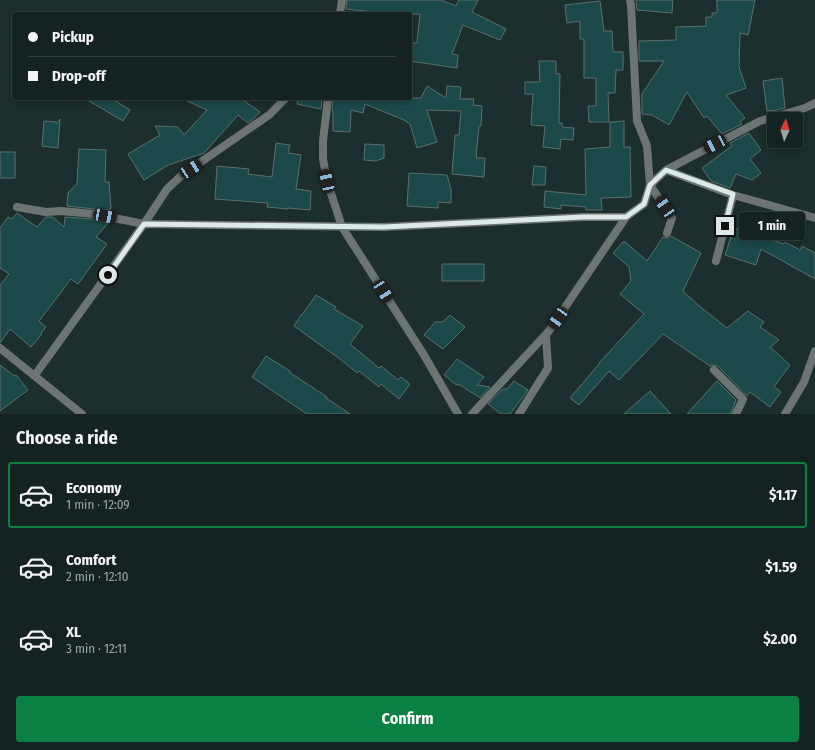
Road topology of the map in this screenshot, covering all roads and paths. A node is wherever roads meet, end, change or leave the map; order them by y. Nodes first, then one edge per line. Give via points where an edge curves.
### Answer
1 (342, 0) edge
2 (630, 0) edge
3 (340, 12) edge
4 (284, 100) edge
5 (328, 100) edge
6 (815, 104) edge
7 (666, 170) junction
8 (650, 185) junction
9 (733, 194) junction
10 (17, 207) dead end
11 (626, 217) junction
12 (815, 218) edge
13 (144, 224) junction
14 (342, 227) junction
15 (667, 233) dead end
16 (716, 260) dead end
17 (546, 334) junction
18 (0, 348) edge
19 (815, 351) edge
20 (714, 370) dead end
21 (34, 375) junction
22 (82, 414) edge
23 (458, 414) edge
24 (472, 414) edge
25 (519, 414) edge
26 (736, 414) edge
27 (785, 414) edge

1 - 3 street
2 - 8 street via 637,121 647,146
4 - 13 street via 269,115 182,175 168,189
5 - 14 street via 322,159
6 - 7 street via 760,121
7 - 8 street
7 - 9 street
8 - 11 street via 644,204
8 - 15 street via 672,218
9 - 12 street
9 - 16 street
10 - 13 street via 46,212 94,214
11 - 14 street
11 - 17 street
13 - 14 street
13 - 21 street
14 - 23 street via 424,355
17 - 24 street
17 - 25 street via 548,368
18 - 21 street
19 - 27 street via 804,382
20 - 26 street via 743,399
21 - 22 street

